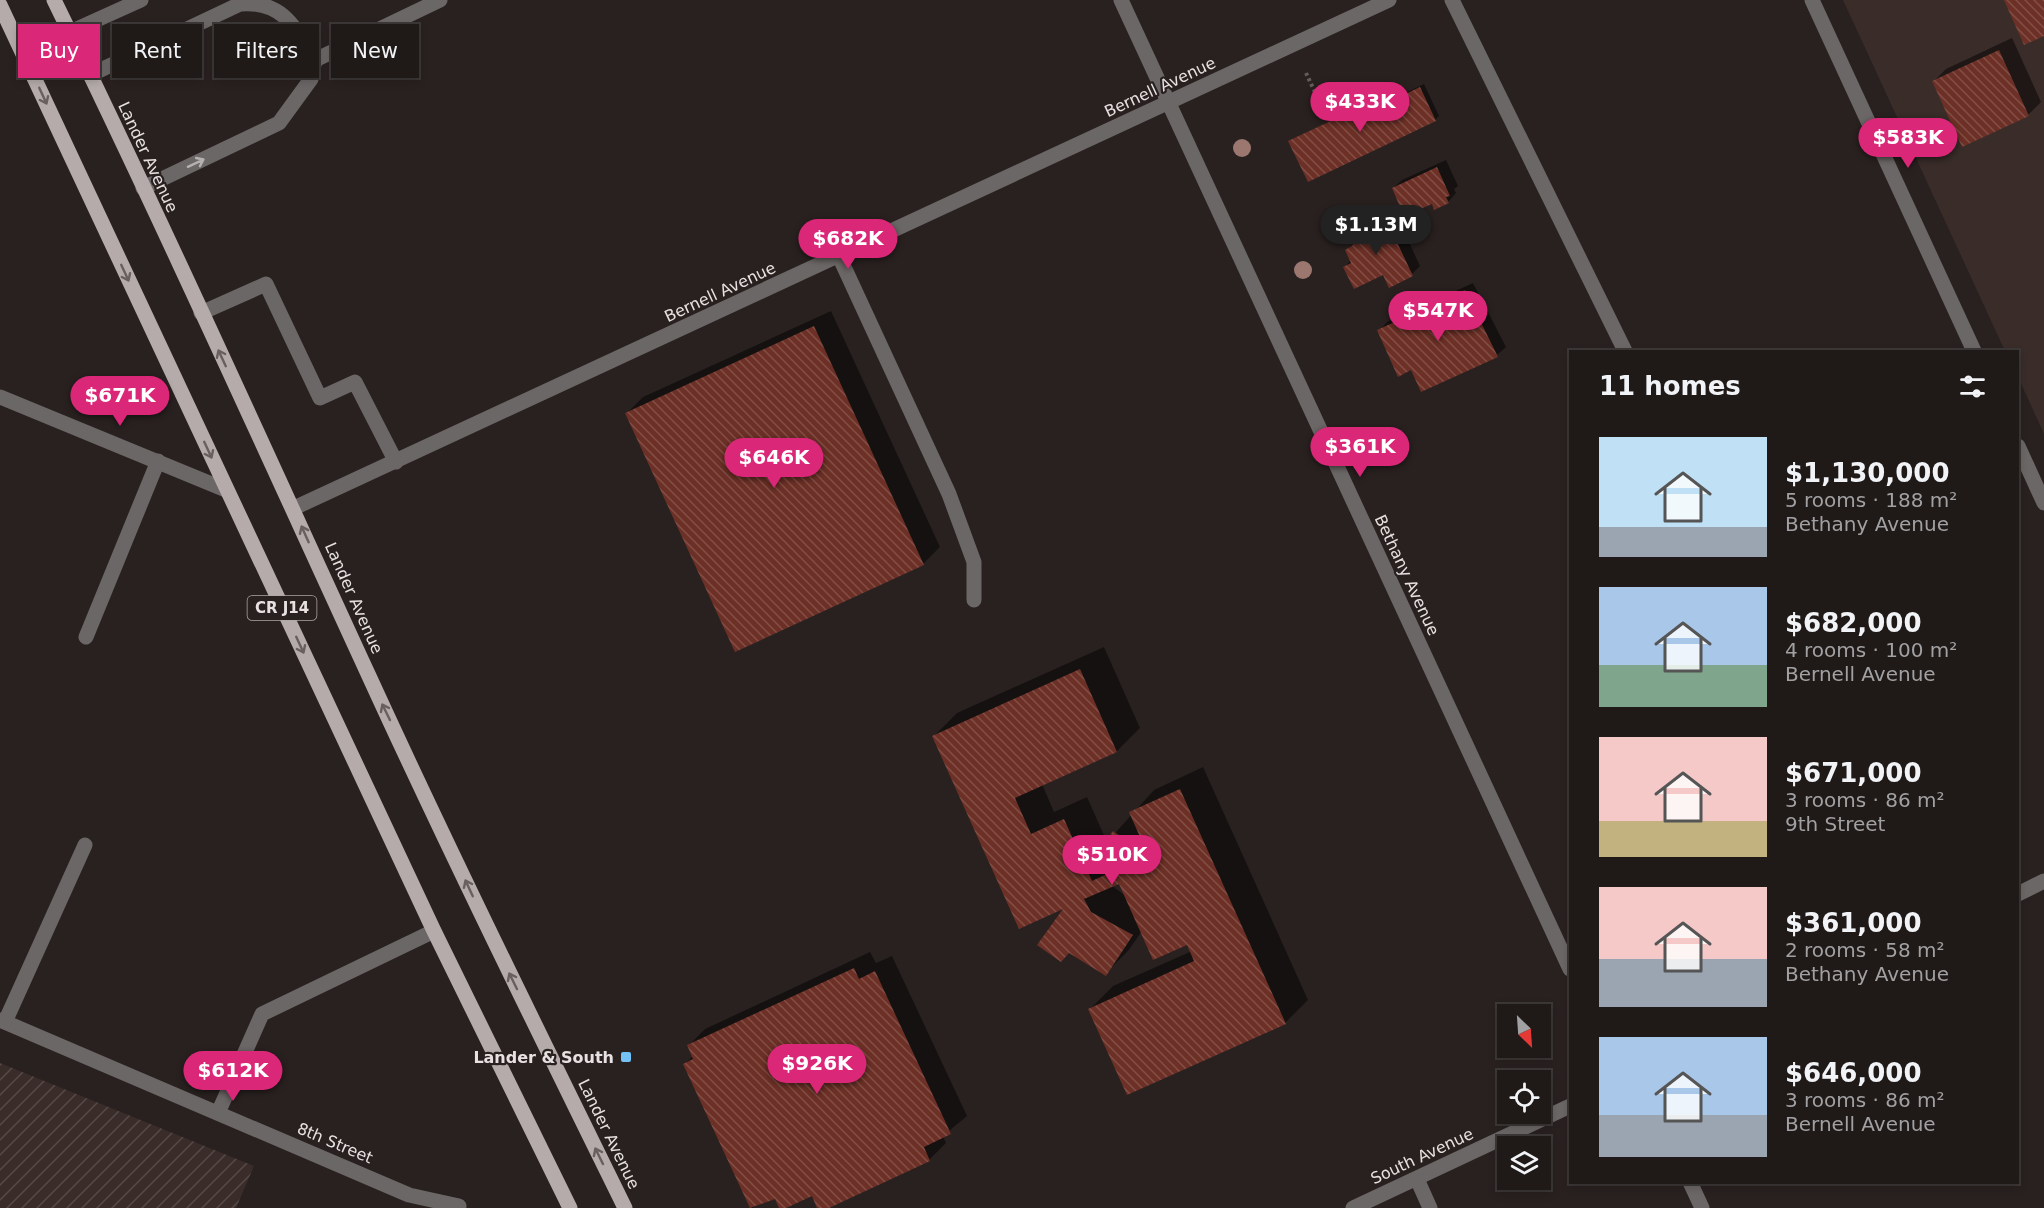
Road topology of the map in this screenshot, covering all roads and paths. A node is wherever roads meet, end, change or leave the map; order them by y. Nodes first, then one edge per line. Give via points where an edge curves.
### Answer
1 (54, 0) edge
2 (141, 0) edge
3 (440, 0) edge
4 (1121, 0) edge
5 (1389, 0) edge
6 (1452, 0) edge
7 (1812, 0) edge
8 (0, 5) edge
9 (66, 24) edge
10 (88, 24) edge
11 (292, 24) edge
12 (319, 58) edge
13 (100, 70) edge
14 (1306, 73) dead end
15 (91, 78) edge
16 (311, 78) edge
17 (1169, 102) junction
18 (1329, 122) dead end
19 (142, 188) junction
20 (839, 256) junction
21 (201, 314) junction
22 (1625, 350) edge
23 (1974, 350) edge
24 (0, 397) edge
25 (2019, 448) edge
26 (158, 460) junction
27 (396, 462) junction
28 (226, 490) junction
29 (2044, 503) edge
30 (294, 508) junction
31 (974, 600) dead end
32 (86, 638) dead end
33 (85, 845) dead end
34 (2044, 881) edge
35 (2019, 894) edge
36 (434, 931) junction
37 (1569, 967) edge
38 (2, 1021) edge
39 (1569, 1106) edge
40 (219, 1113) junction
41 (1417, 1179) junction
42 (1691, 1184) edge
43 (459, 1206) dead end
44 (570, 1208) edge
45 (626, 1208) edge
46 (1353, 1208) edge
47 (1430, 1208) edge
48 (1702, 1208) edge

1 - 9 main road, Lander Avenue / CR J14
2 - 10 street
3 - 12 street
4 - 17 street, Bethany Avenue
5 - 17 street, Bernell Avenue
6 - 22 street
7 - 23 street
8 -> 28 main road, CR J14
11 - 13 street via 262,2 240,4
14 - 18 path
15 - 19 main road, Lander Avenue / CR J14
19 -> 16 street via 279,123
17 - 20 street, Bernell Avenue
17 - 37 street, Bethany Avenue
19 - 21 main road, Lander Avenue / CR J14
20 - 27 street, Bernell Avenue
20 - 31 street via 949,494 974,562
21 - 27 street via 266,284 320,398 355,381
30 -> 21 main road, Lander Avenue / CR J14
24 - 26 street
25 - 29 street
26 - 28 street
26 - 32 street
27 - 30 street, Bernell Avenue
28 -> 36 main road, CR J14
45 -> 30 main road, Lander Avenue / CR J14 via 488,931
33 - 38 street
34 - 35 street
36 - 40 street via 262,1014
36 - 44 main road, CR J14
38 - 40 street, 8th Street
39 - 41 street, South Avenue
40 - 43 street, 8th Street via 409,1194
41 - 46 street, South Avenue
41 - 47 street
42 - 48 street

